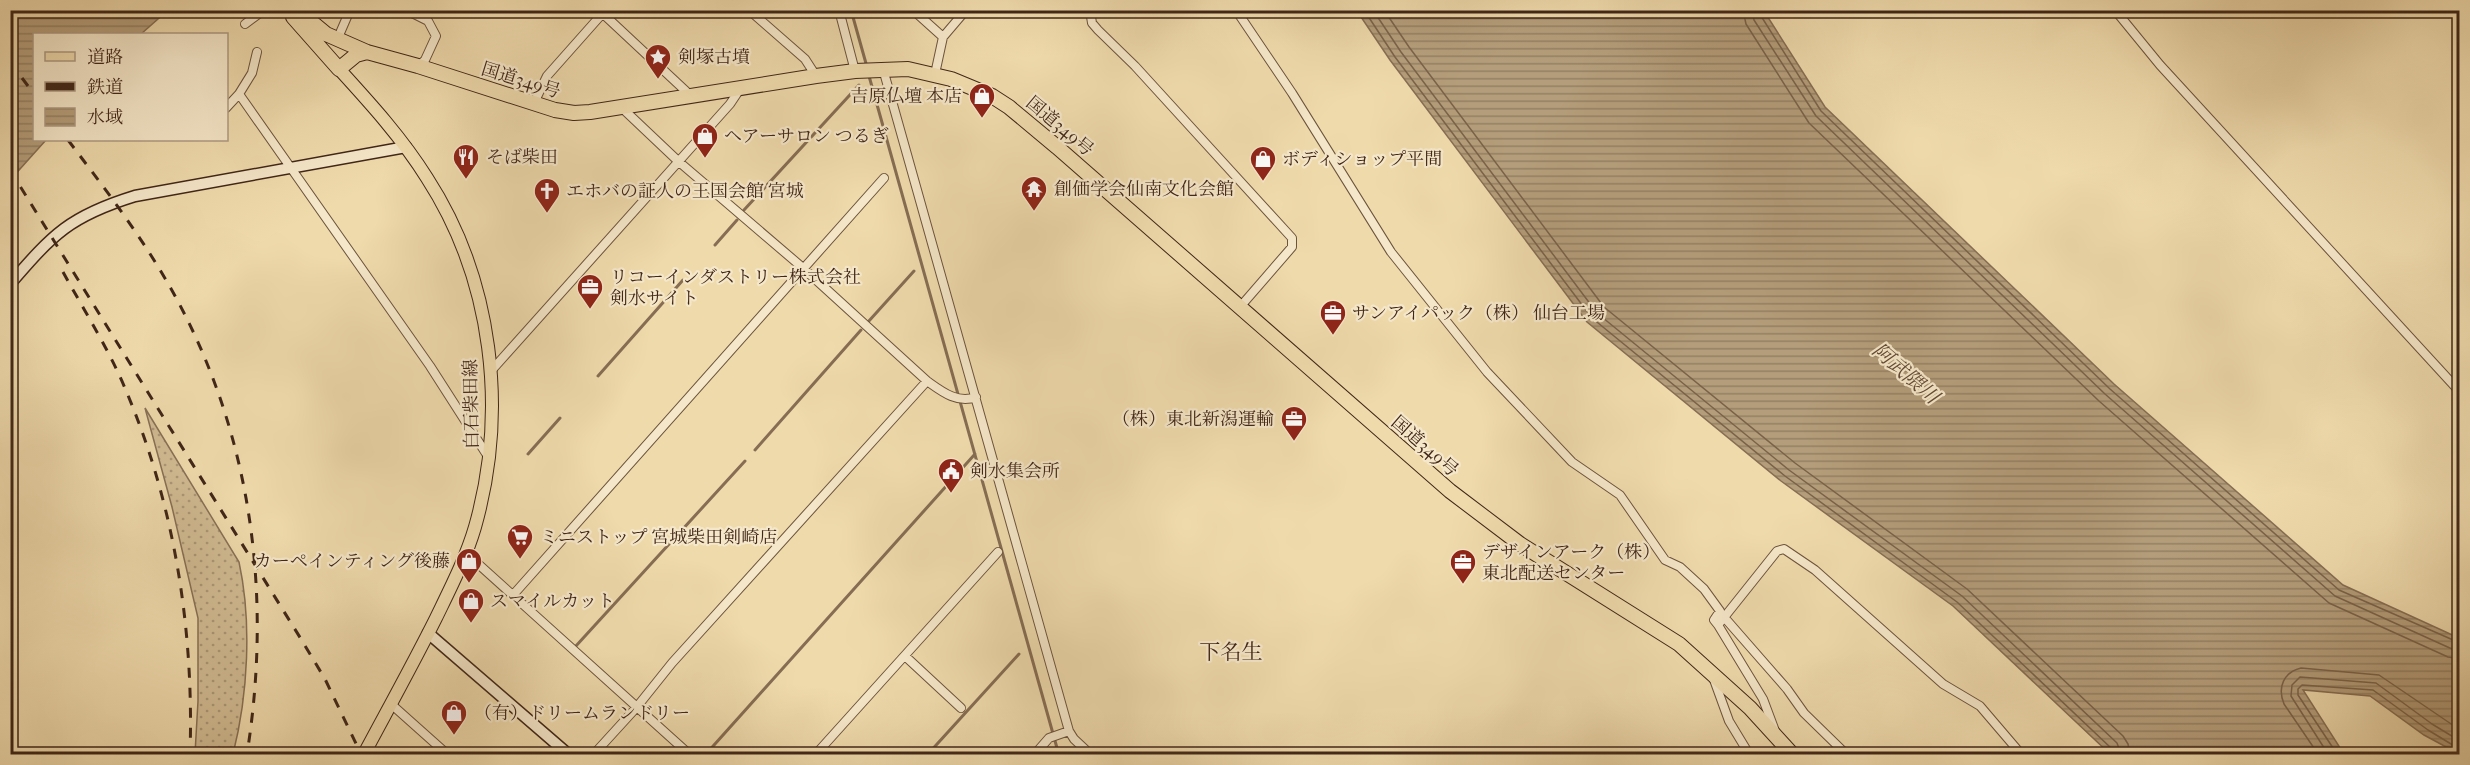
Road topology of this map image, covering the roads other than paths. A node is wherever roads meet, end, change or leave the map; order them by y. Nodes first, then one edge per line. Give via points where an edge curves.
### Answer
1 (264, 10) edge
2 (288, 10) edge
3 (297, 10) edge
4 (350, 10) edge
5 (406, 10) edge
6 (611, 10) edge
7 (749, 10) edge
8 (839, 10) edge
9 (913, 10) edge
10 (966, 10) edge
11 (1090, 10) edge
12 (1236, 10) edge
13 (2115, 10) edge
14 (602, 14) edge
15 (246, 24) dead end
16 (944, 36) junction
17 (337, 40) junction
18 (257, 52) dead end
19 (367, 52) junction
20 (418, 66) junction
21 (339, 69) junction
22 (880, 70) junction
23 (858, 71) junction
24 (935, 74) junction
25 (816, 76) junction
26 (741, 87) junction
27 (239, 94) junction
28 (690, 95) junction
29 (533, 105) junction
30 (228, 106) edge
31 (621, 107) junction
32 (406, 147) junction
33 (678, 161) junction
34 (292, 170) junction
35 (884, 178) dead end
36 (803, 268) junction
37 (10, 284) edge
38 (1240, 307) junction
39 (492, 371) junction
40 (927, 381) junction
41 (2460, 392) edge
42 (974, 398) junction
43 (489, 458) junction
44 (998, 552) dead end
45 (466, 553) junction
46 (513, 595) junction
47 (1724, 617) junction
48 (1718, 625) junction
49 (428, 633) junction
50 (905, 656) junction
51 (1713, 673) junction
52 (391, 704) junction
53 (636, 708) junction
54 (961, 708) dead end
55 (1066, 732) junction
56 (1775, 736) junction
57 (364, 754) edge
58 (447, 754) edge
59 (568, 754) edge
60 (594, 754) edge
61 (689, 754) edge
62 (816, 754) edge
63 (1035, 754) edge
64 (1090, 754) edge
65 (1749, 754) edge
66 (1792, 754) edge
67 (1846, 754) edge
68 (2021, 754) edge

1 - 15 street
2 - 21 highway
3 - 17 highway, 国道349号
4 - 17 street
5 - 20 street via 428,21 436,36
6 - 14 street
7 - 25 street via 805,59
8 - 23 street
9 - 16 street
10 - 16 street
11 - 38 street via 1098,30 1292,238 1292,247
12 - 48 street via 1391,252 1493,379 1572,462 1620,495 1665,560 1680,567 1704,589 1720,611 1714,620
13 - 41 street via 2175,82
14 - 28 street
14 - 29 street via 547,76
16 - 24 street
17 - 19 highway, 国道349号
18 - 27 street via 252,73
19 - 20 highway, 国道349号
19 - 21 highway via 356,55
20 - 29 highway, 国道349号
21 - 32 main road, 白石柴田線
22 - 23 highway, 国道349号
22 - 24 highway, 国道349号 via 908,69
22 - 42 street
23 - 25 highway, 国道349号
24 - 38 highway, 国道349号 via 964,83 1008,106
25 - 26 highway, 国道349号
26 - 28 highway, 国道349号
26 - 33 street
27 - 30 street
27 - 34 street
28 - 31 highway, 国道349号
29 - 31 highway, 国道349号 via 574,113
31 - 33 street
32 - 34 street
32 - 39 main road, 白石柴田線 via 438,196 464,252 474,281
33 - 36 street
33 - 39 street
34 - 37 street via 135,196 105,205 56,234
34 - 43 street via 430,366
35 - 36 street
36 - 40 street
36 - 46 street
38 - 51 highway, 国道349号 via 1480,515 1554,567 1665,634
39 - 43 main road, 白石柴田線
40 - 42 street via 947,396
40 - 53 street via 672,663
42 - 55 street
43 - 45 main road, 白石柴田線
44 - 50 street
45 - 46 street
45 - 49 main road, 白石柴田線
46 - 53 street
47 - 48 street
47 - 67 street via 1804,713
47 - 68 street via 1777,551 1787,550 1815,570 1943,684 1980,706
48 - 56 street via 1763,699
49 - 52 main road, 白石柴田線
49 - 59 street
50 - 54 street
50 - 62 street
51 - 56 highway, 国道349号
51 - 65 street via 1729,721
52 - 57 main road, 白石柴田線
52 - 58 street
53 - 60 street
53 - 61 street
55 - 63 street via 1049,738
55 - 64 street
56 - 66 highway, 国道349号

